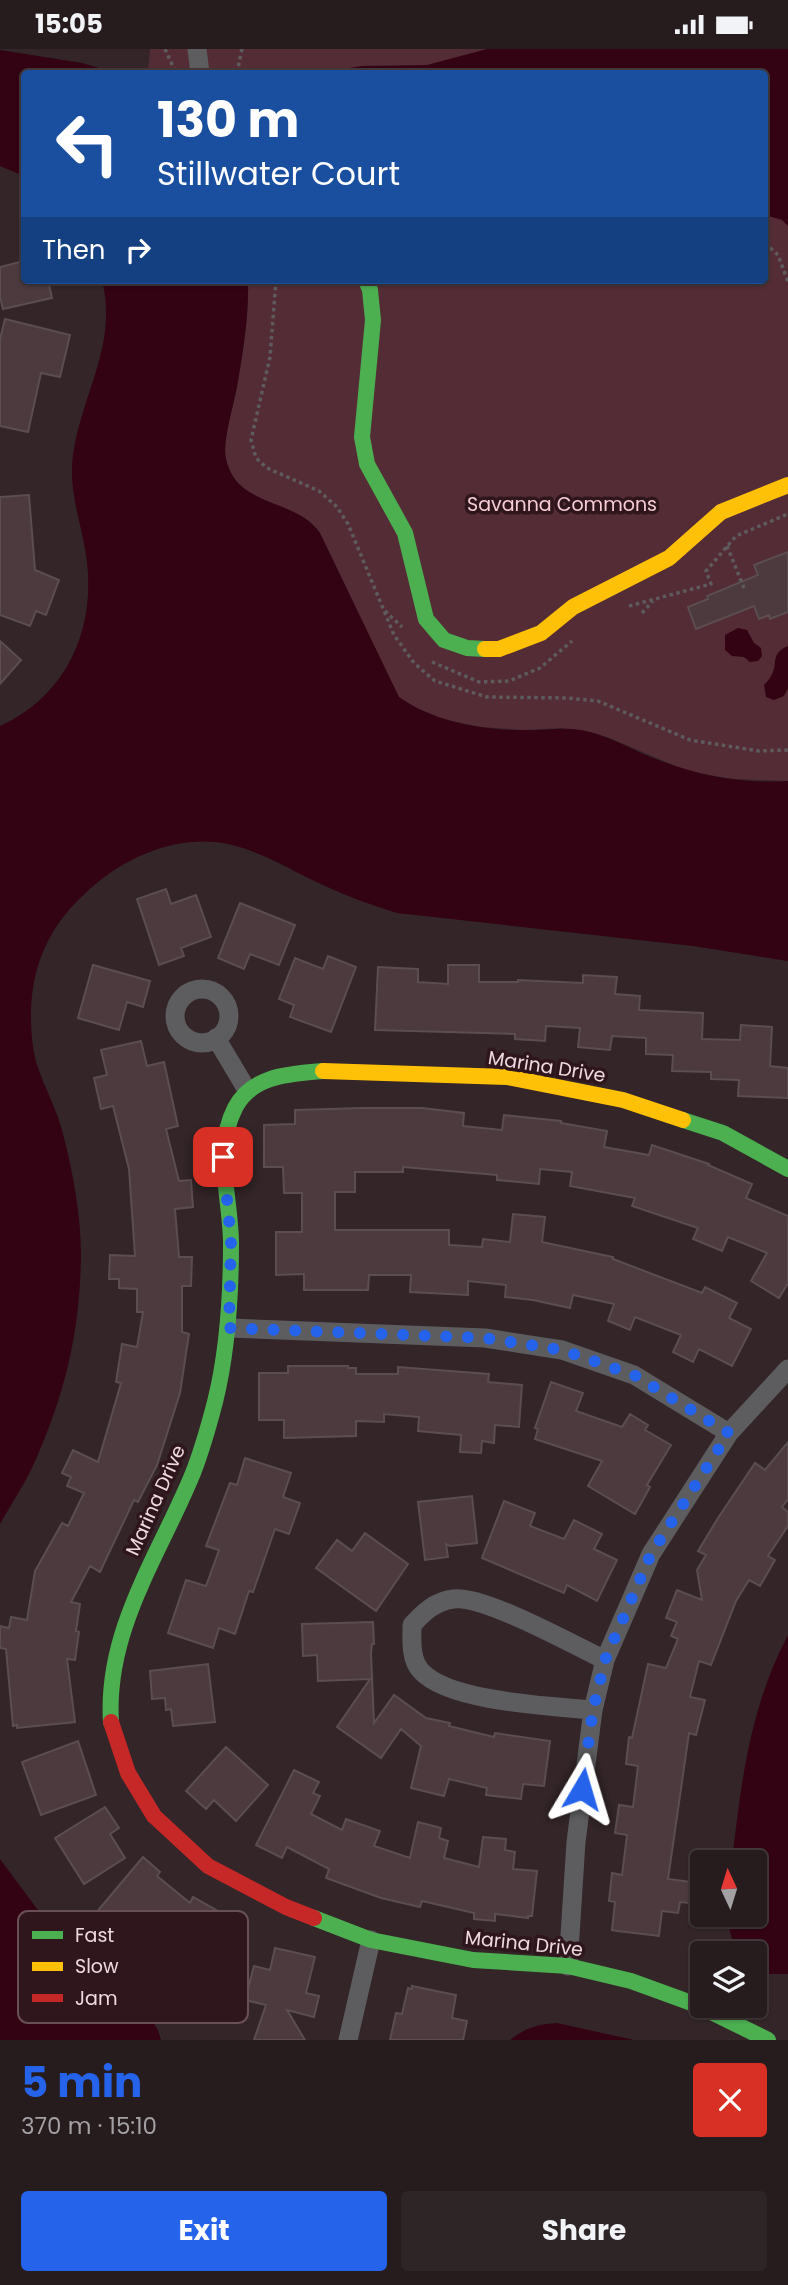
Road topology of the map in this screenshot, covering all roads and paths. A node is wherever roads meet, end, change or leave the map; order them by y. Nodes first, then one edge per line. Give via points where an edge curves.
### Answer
1 (165, 49) edge
2 (197, 49) edge
3 (242, 49) edge
4 (175, 70) edge
5 (200, 70) edge
6 (238, 70) edge
7 (768, 246) edge
8 (788, 282) edge
9 (275, 284) edge
10 (368, 284) edge
11 (788, 485) edge
12 (727, 546) dead end
13 (744, 587) dead end
14 (654, 600) dead end
15 (642, 613) dead end
16 (788, 750) edge
17 (216, 1038) dead end
18 (247, 1090) junction
19 (788, 1169) edge
20 (229, 1328) junction
21 (788, 1369) edge
22 (729, 1433) junction
23 (605, 1660) junction
24 (593, 1710) junction
25 (372, 1940) junction
26 (568, 1966) junction
27 (348, 2040) edge
28 (768, 2040) edge

1 - 4 path
2 - 5 street
3 - 6 path
7 - 8 path via 778,255
9 - 16 path via 270,357 251,440 256,458 267,468 319,491 337,507 394,635 414,663 435,681 487,697 598,701 690,740 759,751
10 - 11 street via 373,320 362,437 367,464 405,533 426,619 444,640 467,648 499,649 541,633 573,607 669,558 721,512
12 - 13 path
14 - 15 path
17 - 18 street
18 - 19 street, Marina Drive via 275,1077 322,1071 507,1077 623,1100 723,1133
18 - 20 street, Marina Drive via 226,1128 223,1157 231,1241
20 - 22 street via 485,1338 562,1350 634,1375
20 - 25 street, Marina Drive via 215,1402 193,1472 135,1595 115,1658 110,1720 128,1773 154,1816 208,1866 286,1907
21 - 22 street
22 - 23 street via 651,1554
23 - 24 street
23 - 24 street via 495,1607 455,1598 430,1606 412,1625 412,1650 421,1671 446,1687 484,1699
24 - 26 street via 576,1842
25 - 26 street, Marina Drive via 473,1960
25 - 27 street
26 - 28 street, Marina Drive via 631,1981 697,2005

